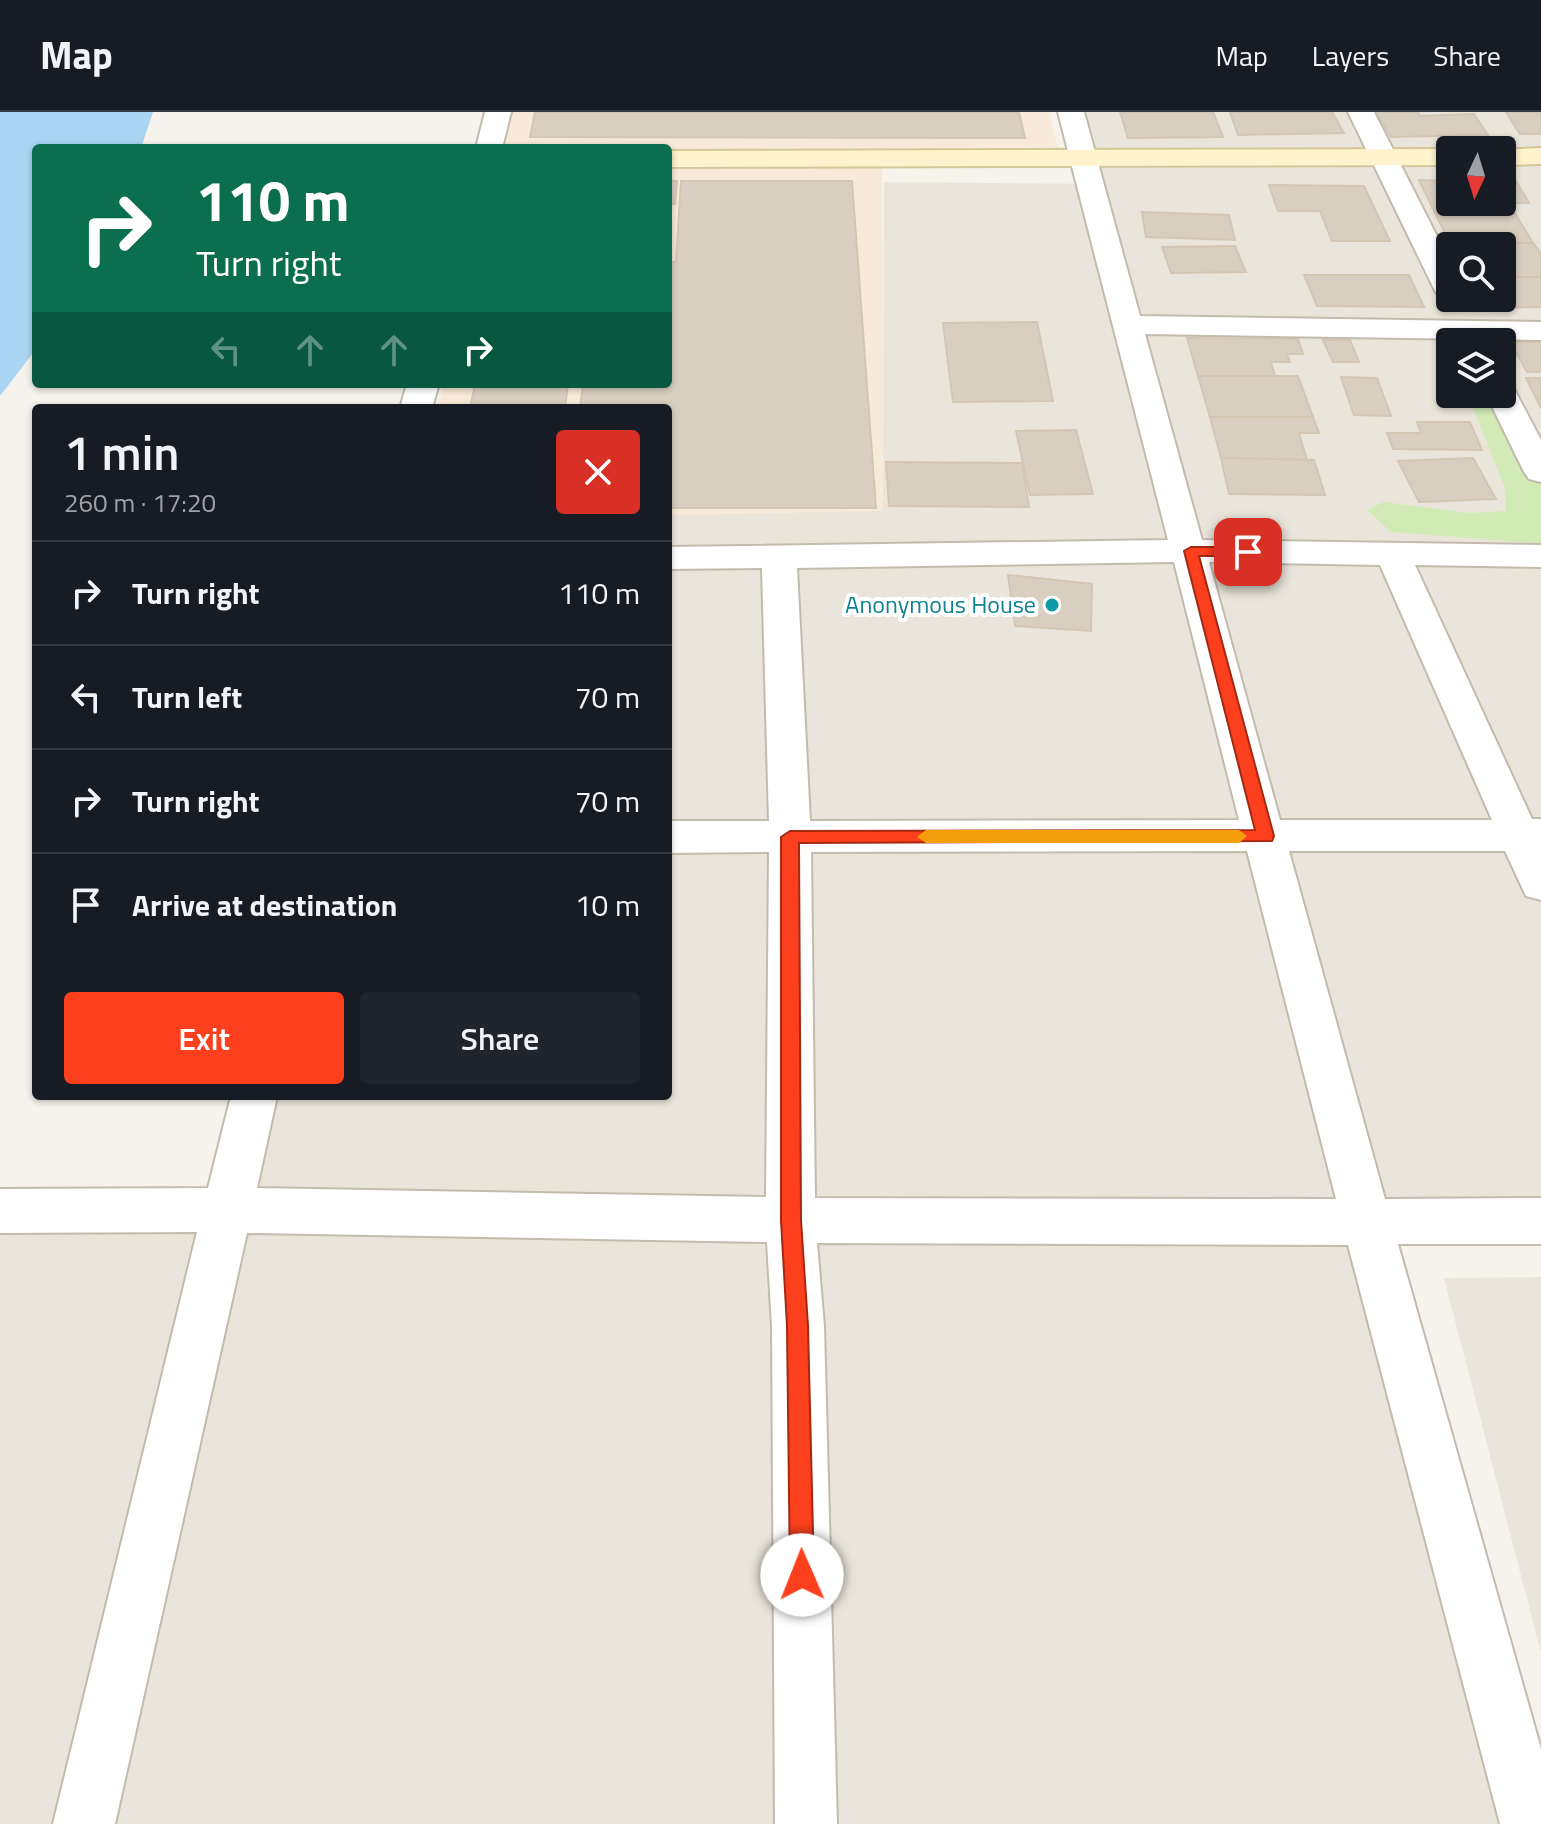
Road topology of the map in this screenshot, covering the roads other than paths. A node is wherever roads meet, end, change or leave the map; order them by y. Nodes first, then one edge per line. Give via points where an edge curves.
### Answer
1 (498, 112) edge
2 (1071, 112) edge
3 (1361, 112) edge
4 (490, 144) edge
5 (1541, 156) edge
6 (1383, 157) junction
7 (1436, 157) edge
8 (1516, 157) edge
9 (1083, 158) junction
10 (672, 159) edge
11 (1436, 263) edge
12 (1129, 325) junction
13 (1541, 331) edge
14 (1516, 333) edge
15 (1436, 336) edge
16 (1509, 408) edge
17 (1541, 472) edge
18 (1191, 551) junction
19 (1392, 553) junction
20 (1541, 556) edge
21 (779, 557) junction
22 (672, 558) edge
23 (1531, 835) edge
24 (1266, 836) junction
25 (672, 837) edge
26 (790, 837) junction
27 (1541, 884) edge
28 (253, 1100) edge
29 (227, 1210) junction
30 (0, 1211) edge
31 (791, 1220) junction
32 (1541, 1221) edge
33 (1367, 1222) junction
34 (84, 1824) edge
35 (806, 1824) edge
36 (1531, 1824) edge

1 - 4 street
2 - 9 street
3 - 6 street
5 - 8 street
6 - 7 street
6 - 9 street
6 - 11 street
9 - 10 street
9 - 12 street
12 - 15 street
12 - 18 street
13 - 14 street
16 - 17 street
18 - 19 street
18 - 21 street
18 - 24 street
19 - 20 street
19 - 23 street
21 - 22 street
21 - 26 street
23 - 24 street
23 - 27 street
24 - 26 street
24 - 33 street
25 - 26 street
26 - 31 street
28 - 29 street
29 - 30 street
29 - 31 street
29 - 34 street
31 - 33 street
31 - 35 street
32 - 33 street
33 - 36 street

